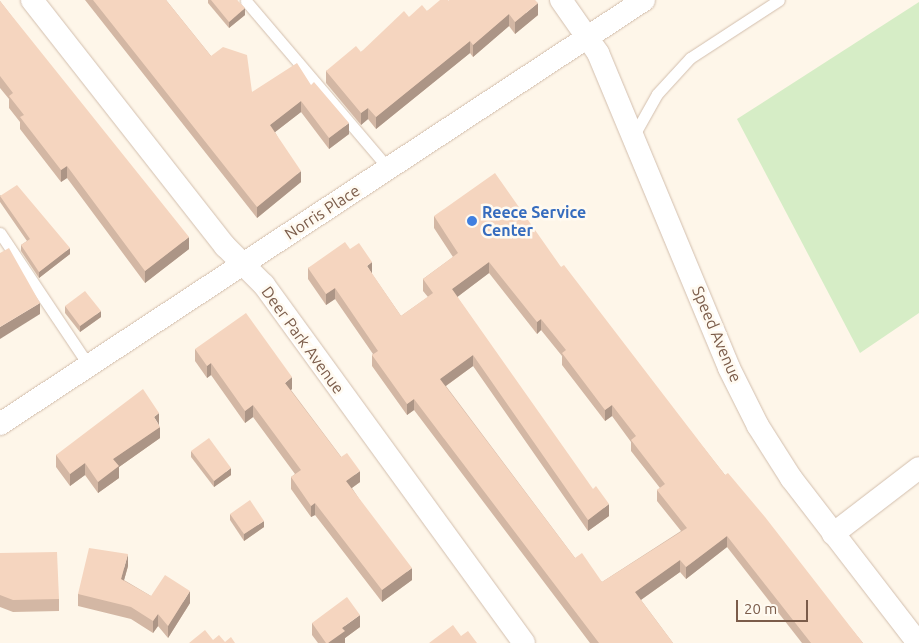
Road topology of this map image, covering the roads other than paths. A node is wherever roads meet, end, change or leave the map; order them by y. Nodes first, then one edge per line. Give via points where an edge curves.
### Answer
1 (32, 0) edge
2 (246, 0) edge
3 (560, 0) edge
4 (644, 0) edge
5 (779, 0) edge
6 (587, 36) junction
7 (634, 134) junction
8 (388, 168) junction
9 (0, 233) edge
10 (241, 265) junction
11 (88, 366) junction
12 (0, 424) edge
13 (919, 468) edge
14 (833, 534) junction
15 (524, 643) edge
16 (918, 643) edge

1 - 10 street, Deer Park Avenue
2 - 8 lane
3 - 6 street, Speed Avenue
4 - 6 street, Norris Place
5 - 7 lane via 690,58 657,94
6 - 7 street, Speed Avenue
6 - 8 street, Norris Place
7 - 14 street, Speed Avenue via 729,368 791,478
8 - 10 street, Norris Place
9 - 11 lane
10 - 11 street, Norris Place
10 - 15 street, Deer Park Avenue via 268,290
11 - 12 street, Norris Place
13 - 14 street
14 - 16 street, Speed Avenue

